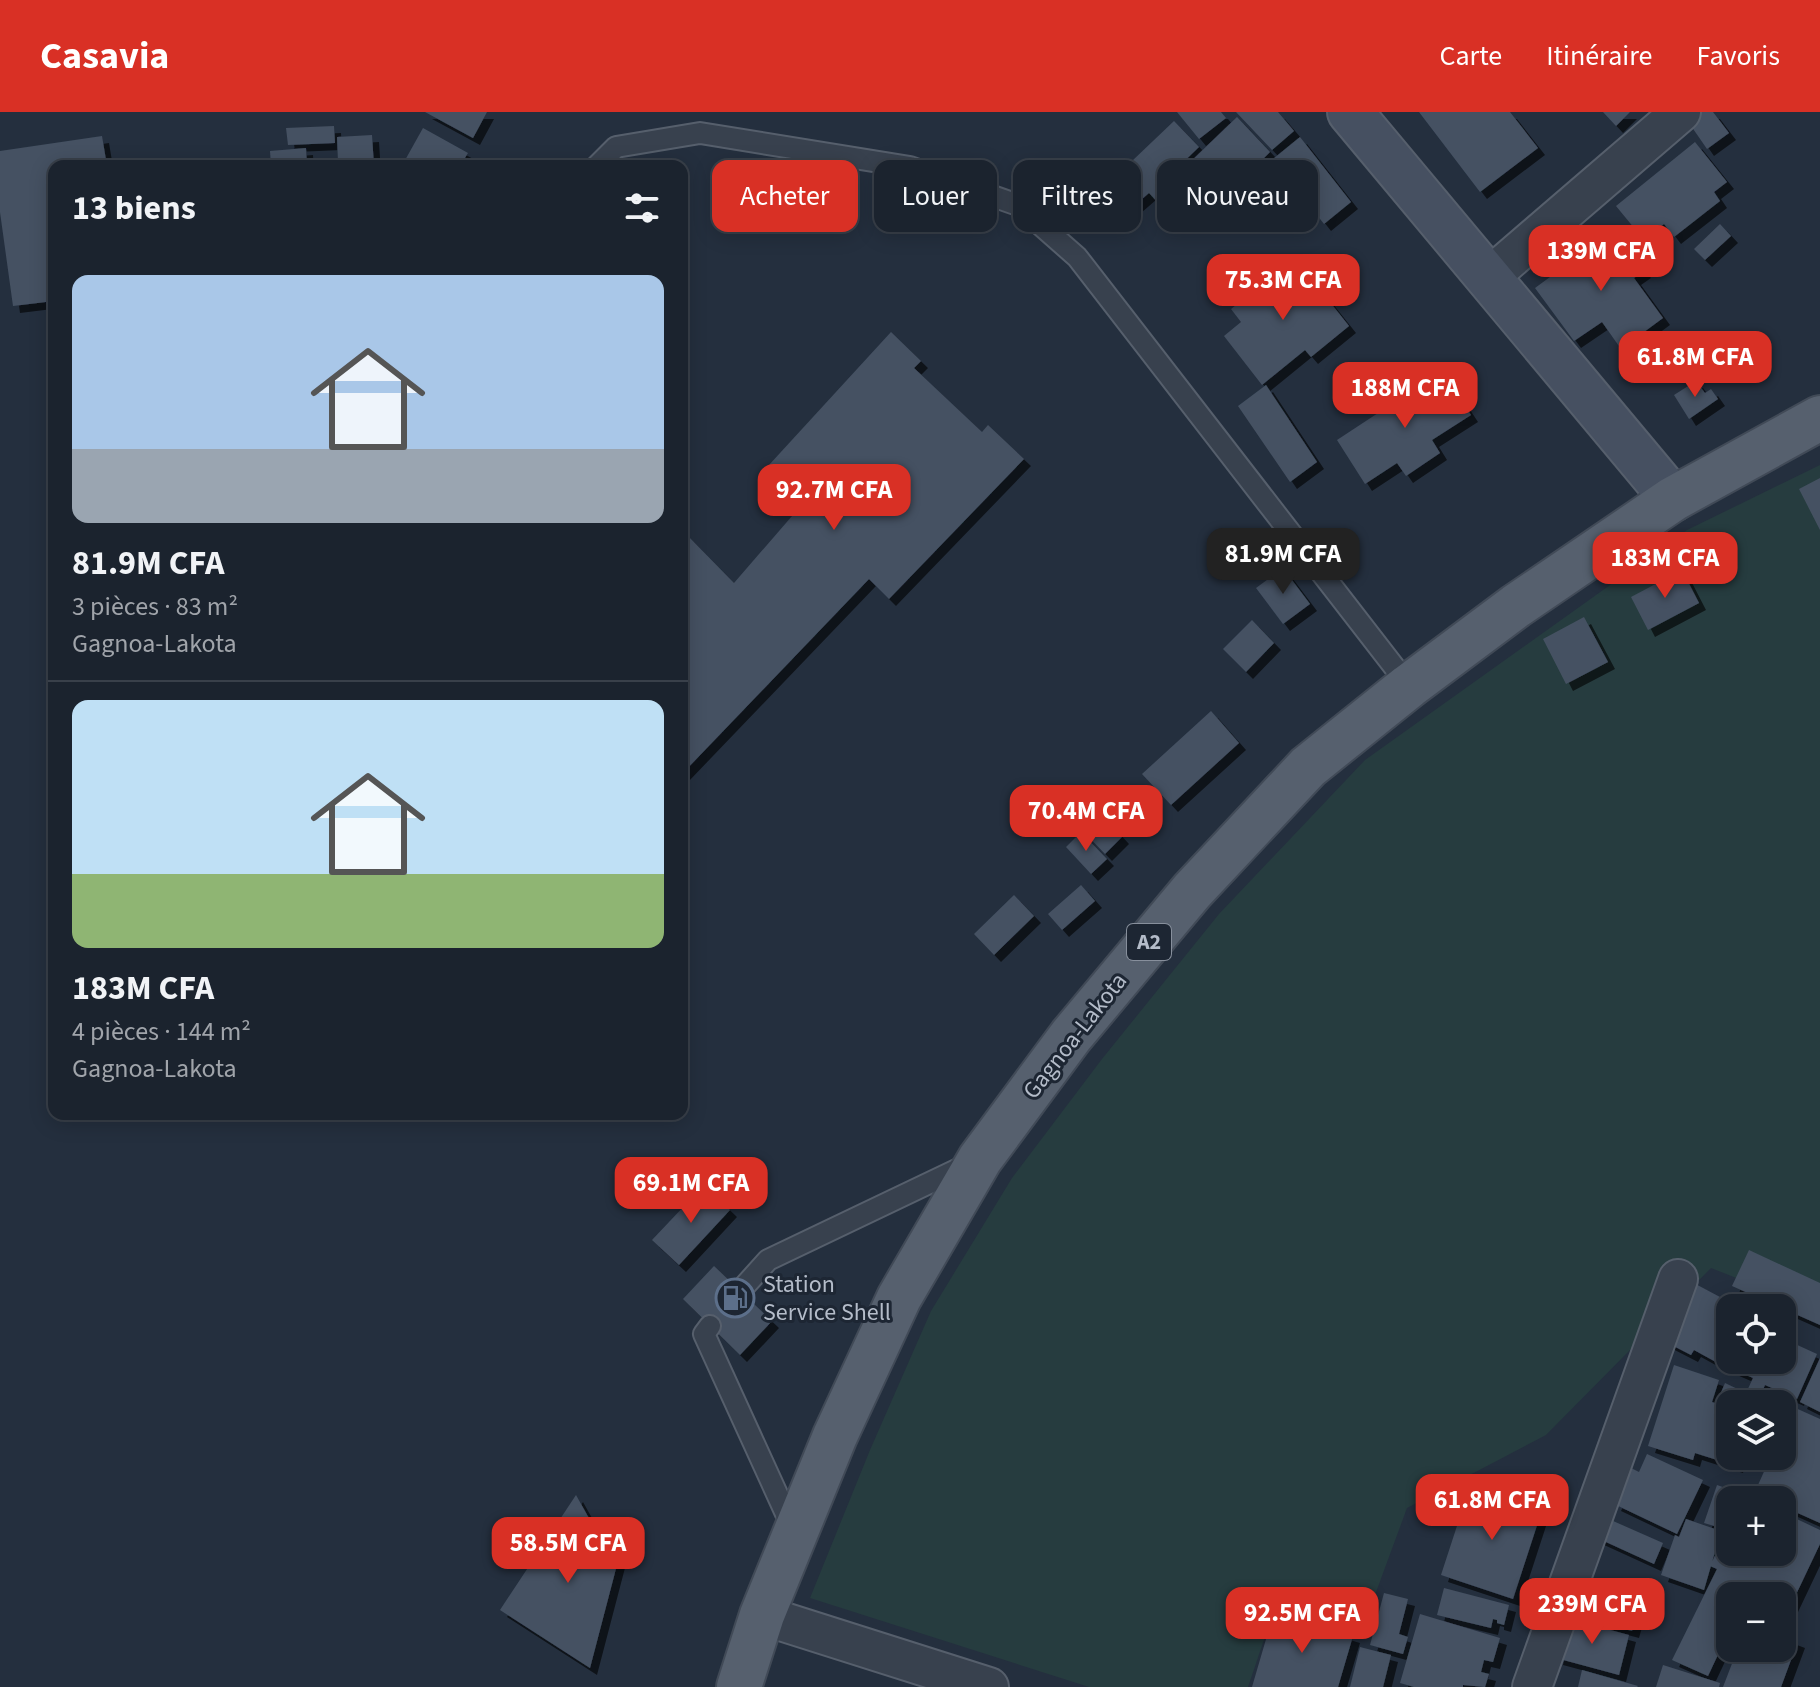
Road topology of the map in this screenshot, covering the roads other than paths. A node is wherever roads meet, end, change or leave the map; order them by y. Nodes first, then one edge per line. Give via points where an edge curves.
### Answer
1 (1350, 112) edge
2 (1681, 112) edge
3 (603, 160) edge
4 (1488, 278) junction
5 (1820, 418) edge
6 (1673, 499) junction
7 (1409, 686) junction
8 (980, 1159) junction
9 (1678, 1279) dead end
10 (741, 1290) dead end
11 (710, 1326) dead end
12 (795, 1533) junction
13 (762, 1615) junction
14 (739, 1687) edge
15 (989, 1687) edge
16 (1532, 1687) edge

1 - 4 street
2 - 4 street
3 - 7 lane via 616,147 700,133 910,167 1018,205 1077,257
4 - 6 street
5 - 6 main road, Gagnoa-Lakota / A2
6 - 7 main road, Gagnoa-Lakota / A2
7 - 8 main road, Gagnoa-Lakota / A2 via 1308,767 1192,891 1071,1036
8 - 10 lane via 768,1260
8 - 12 main road, Gagnoa-Lakota / A2 via 899,1298
9 - 16 street
11 - 12 lane via 704,1334
12 - 13 main road, Gagnoa-Lakota / A2
13 - 14 main road, Gagnoa-Lakota / A2
13 - 15 street

